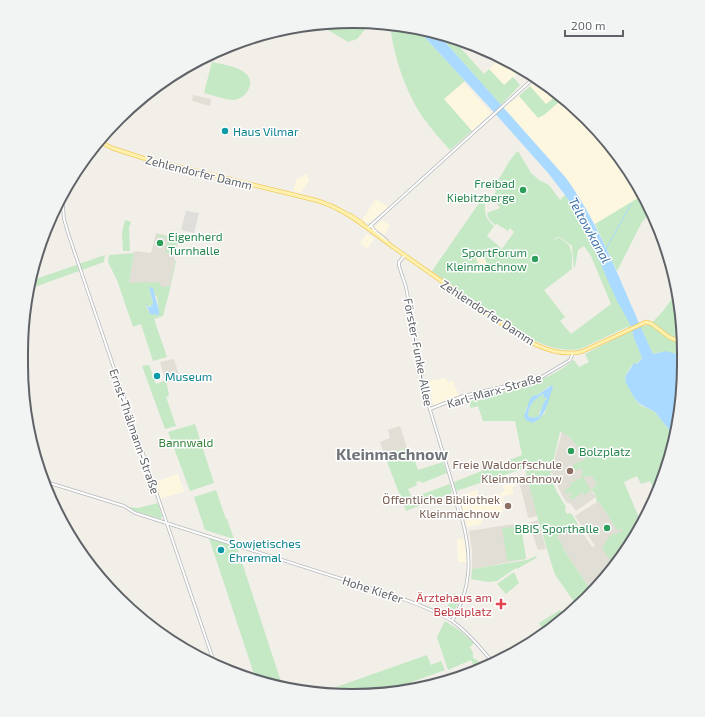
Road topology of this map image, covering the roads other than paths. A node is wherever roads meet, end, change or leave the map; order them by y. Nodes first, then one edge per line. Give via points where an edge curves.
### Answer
1 (530, 81) edge
2 (104, 144) edge
3 (63, 205) edge
4 (371, 225) junction
5 (368, 228) junction
6 (389, 244) junction
7 (405, 255) junction
8 (676, 340) edge
9 (573, 353) junction
10 (430, 409) junction
11 (50, 482) edge
12 (166, 522) junction
13 (452, 621) junction
14 (212, 657) edge
15 (490, 659) edge

1 - 4 street
2 - 5 main road, Zehlendorfer Damm via 134,156 322,202
3 - 12 street, Ernst-Thälmann-Straße via 68,233
4 - 5 street
4 - 6 street
5 - 6 main road, Zehlendorfer Damm
6 - 7 main road, Zehlendorfer Damm
7 - 9 main road, Zehlendorfer Damm via 529,341 544,348
7 - 10 street, Förster-Funke-Allee via 399,266 406,287 416,350
8 - 9 main road, Zehlendorfer Damm via 649,323 628,329 587,350
9 - 10 street, Karl-Marx-Straße via 570,360 540,378 469,395
10 - 13 street, Förster-Funke-Allee via 461,509 468,544 469,570 462,600
11 - 12 street, Hohe Kiefer
12 - 13 street, Hohe Kiefer via 392,595 425,607
12 - 14 street, Ernst-Thälmann-Straße
13 - 15 street, Hohe Kiefer

